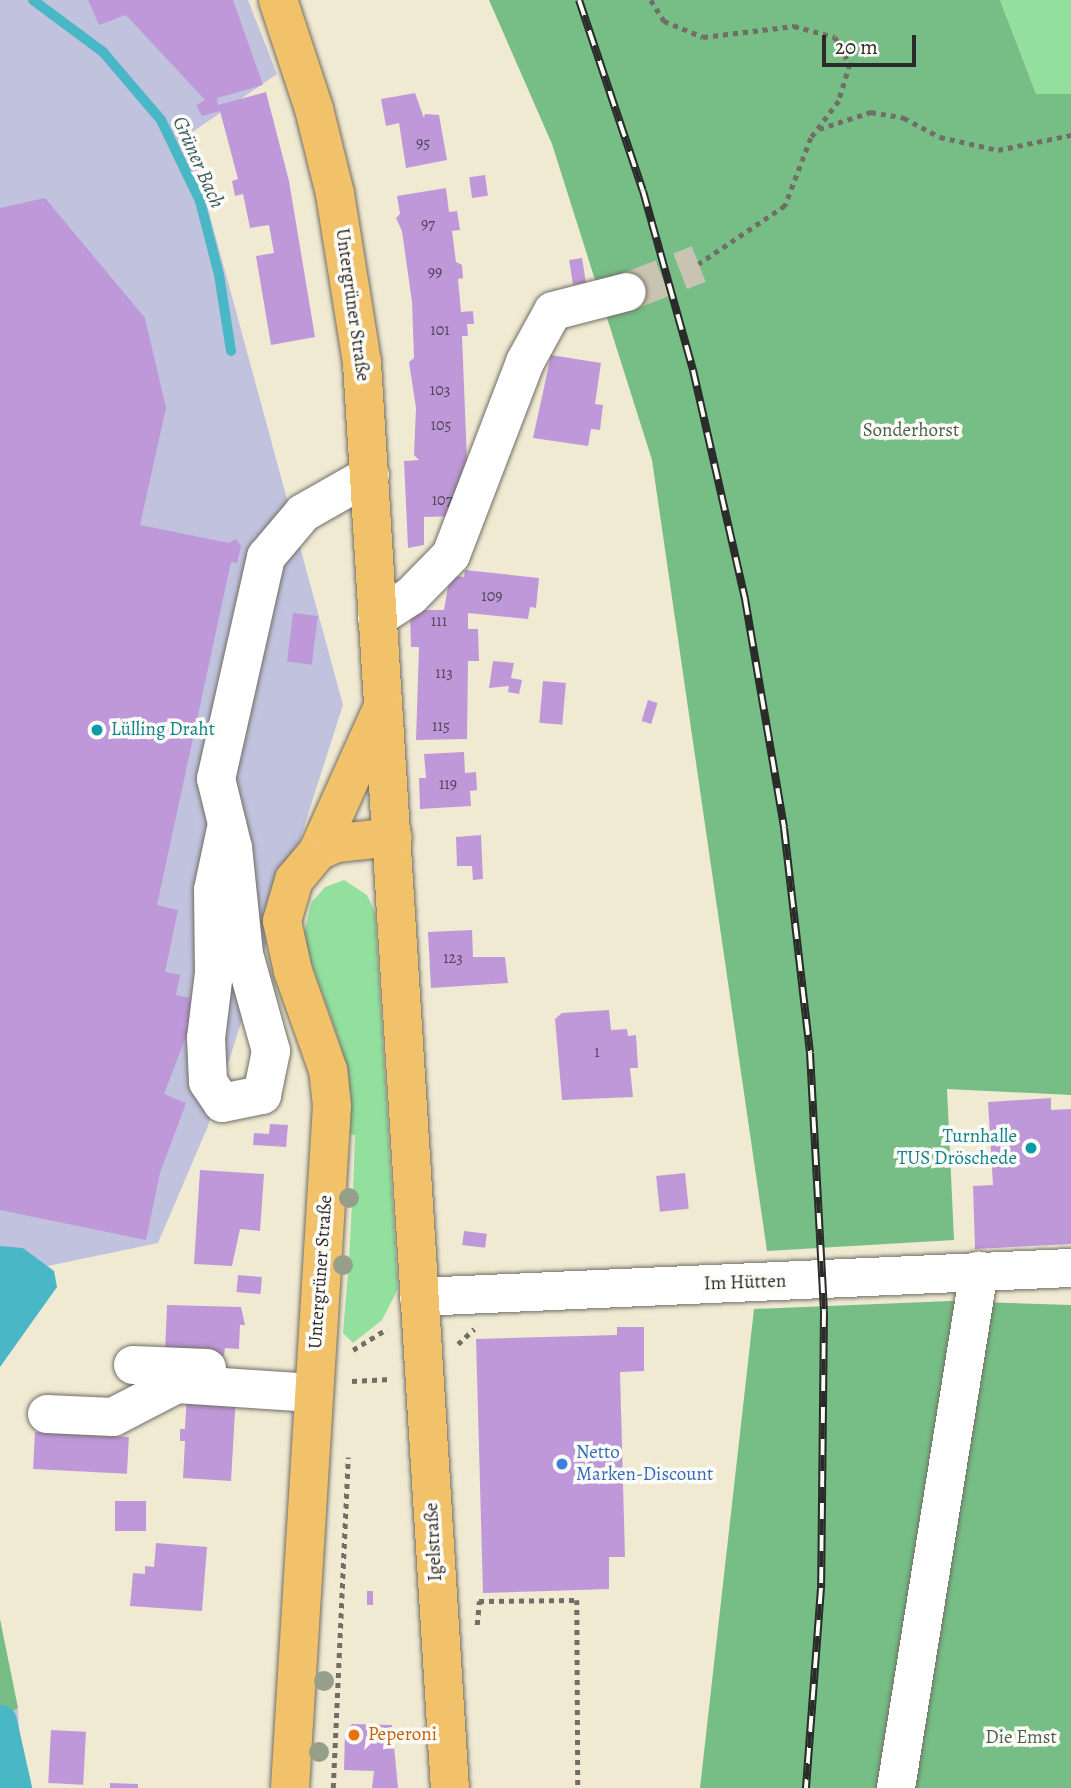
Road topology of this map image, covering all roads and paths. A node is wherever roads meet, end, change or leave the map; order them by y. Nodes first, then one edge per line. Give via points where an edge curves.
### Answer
1 (278, 0) edge
2 (651, 0) edge
3 (818, 129) junction
4 (1071, 135) edge
5 (699, 264) tunnel mouth
6 (627, 292) tunnel mouth
7 (370, 475) junction
8 (377, 618) junction
9 (383, 708) junction
10 (227, 824) junction
11 (393, 837) junction
12 (318, 851) junction
13 (1071, 1268) edge
14 (979, 1271) junction
15 (471, 1292) junction
16 (419, 1297) junction
17 (394, 1339) dead end
18 (352, 1360) dead end
19 (133, 1365) dead end
20 (352, 1371) dead end
21 (410, 1372) junction
22 (352, 1381) junction
23 (313, 1382) junction
24 (351, 1395) dead end
25 (47, 1413) dead end
26 (349, 1449) dead end
27 (477, 1628) dead end
28 (289, 1788) edge
29 (333, 1788) edge
30 (450, 1788) edge
31 (578, 1788) edge
32 (897, 1788) edge

1 - 7 main road, Untergrüner Straße via 314,109 338,206 362,363
2 - 3 path via 664,21 703,37 794,26 835,37 850,64 839,102
3 - 4 path via 871,112 904,118 940,137 998,150
3 - 5 path via 785,206
6 - 8 street via 552,310 520,374 452,555 411,596
7 - 8 main road, Untergrüner Straße
7 - 10 street via 303,513 266,557 216,779
8 - 9 main road, Untergrüner Straße
9 - 11 main road, Untergrüner Straße
9 - 12 main road, Untergrüner Straße
10 - 10 street via 244,954 271,1051 261,1095 222,1103 208,1082 206,1038 214,973 213,890
11 - 12 main road
11 - 16 main road, Untergrüner Straße
12 - 23 main road, Untergrüner Straße via 294,880 282,921 293,971 328,1070 332,1106
13 - 14 street, Im Hütten
14 - 15 street, Im Hütten via 832,1281
14 - 32 street
15 - 16 street, Im Hütten
15 - 21 path via 474,1331 457,1346 454,1376
16 - 21 main road, Igelstraße
17 - 18 path via 393,1325 353,1349
19 - 23 street
20 - 22 path
21 - 22 path via 396,1379
21 - 30 main road, Igelstraße
22 - 24 path
23 - 25 street via 177,1384 113,1417
23 - 28 main road, Untergrüner Straße
26 - 29 path
27 - 31 path via 479,1601 577,1600

